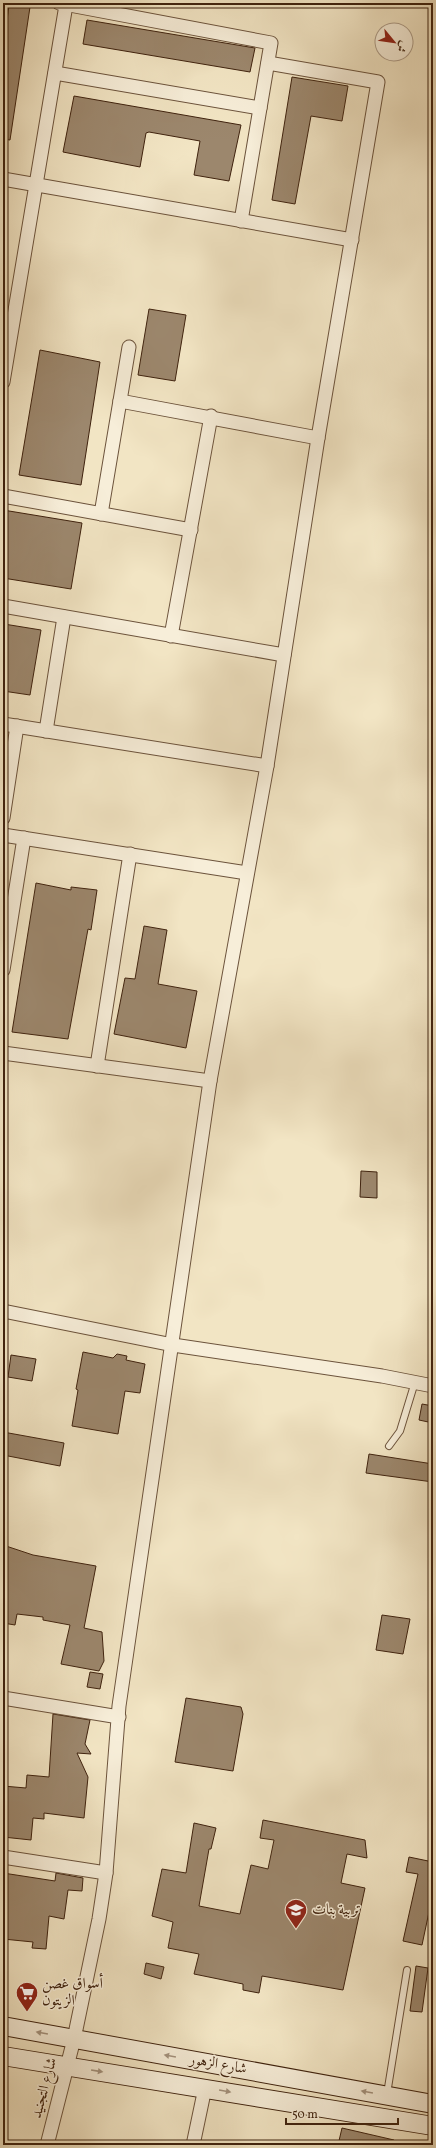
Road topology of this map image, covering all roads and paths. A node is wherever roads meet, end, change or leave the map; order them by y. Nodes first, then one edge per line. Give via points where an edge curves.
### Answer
1 (62, 4) edge
2 (268, 63) junction
3 (55, 73) junction
4 (260, 108) junction
5 (3, 179) edge
6 (37, 186) junction
7 (241, 221) junction
8 (352, 240) junction
9 (129, 347) dead end
10 (3, 382) edge
11 (120, 401) junction
12 (211, 416) junction
13 (318, 438) junction
14 (3, 496) edge
15 (101, 514) junction
16 (191, 530) junction
17 (3, 606) edge
18 (64, 617) junction
19 (172, 636) junction
20 (284, 655) junction
21 (3, 724) edge
22 (17, 726) junction
23 (46, 731) junction
24 (267, 766) junction
25 (3, 818) edge
26 (3, 835) edge
27 (24, 838) junction
28 (130, 854) junction
29 (247, 873) junction
30 (3, 970) edge
31 (3, 1053) edge
32 (97, 1066) junction
33 (210, 1081) junction
34 (3, 1311) edge
35 (173, 1345) junction
36 (415, 1382) junction
37 (433, 1382) edge
38 (433, 1386) edge
39 (389, 1446) dead end
40 (3, 1698) edge
41 (119, 1717) junction
42 (3, 1857) edge
43 (106, 1872) junction
44 (406, 1970) dead end
45 (3, 2026) edge
46 (74, 2039) junction
47 (3, 2056) edge
48 (67, 2067) junction
49 (205, 2088) junction
50 (387, 2096) junction
51 (433, 2104) edge
52 (433, 2126) edge
53 (46, 2145) edge
54 (194, 2145) edge

1 - 2 street via 271,43
1 - 3 street
2 - 4 street
2 - 8 street, شارع التجنيد via 378,82
3 - 4 street
3 - 6 street
4 - 7 street
5 - 6 street
6 - 7 street
6 - 10 street
7 - 8 street
8 - 13 street, شارع التجنيد
9 - 11 street
11 - 12 street
11 - 15 street
12 - 13 street
12 - 16 street
13 - 20 street, شارع التجنيد
14 - 15 street
15 - 16 street
16 - 19 street
17 - 18 street
18 - 19 street
18 - 23 street
19 - 20 street
20 - 24 street, شارع التجنيد
21 - 22 street
22 - 23 street
22 - 25 street
23 - 24 street
24 - 29 street, شارع التجنيد
26 - 27 street
27 - 28 street
27 - 30 street
28 - 29 street
28 - 32 street
29 - 33 street, شارع التجنيد
31 - 32 street
32 - 33 street
33 - 35 street, شارع التجنيد
34 - 35 street
35 - 36 street
35 - 41 street, شارع التجنيد
36 - 37 street
36 - 38 street
36 - 39 lane via 400,1430
40 - 41 street
41 - 43 street, شارع التجنيد
42 - 43 street
43 - 46 street, شارع التجنيد
44 - 50 lane
46 -> 45 main road, شارع الزهور
46 - 48 street, شارع التجنيد
50 -> 46 main road, شارع الزهور
47 - 48 main road, شارع الزهور
48 -> 49 main road, شارع الزهور
48 - 53 street, شارع التجنيد
49 -> 52 main road, شارع الزهور
49 - 54 street
50 - 51 main road, شارع الزهور

